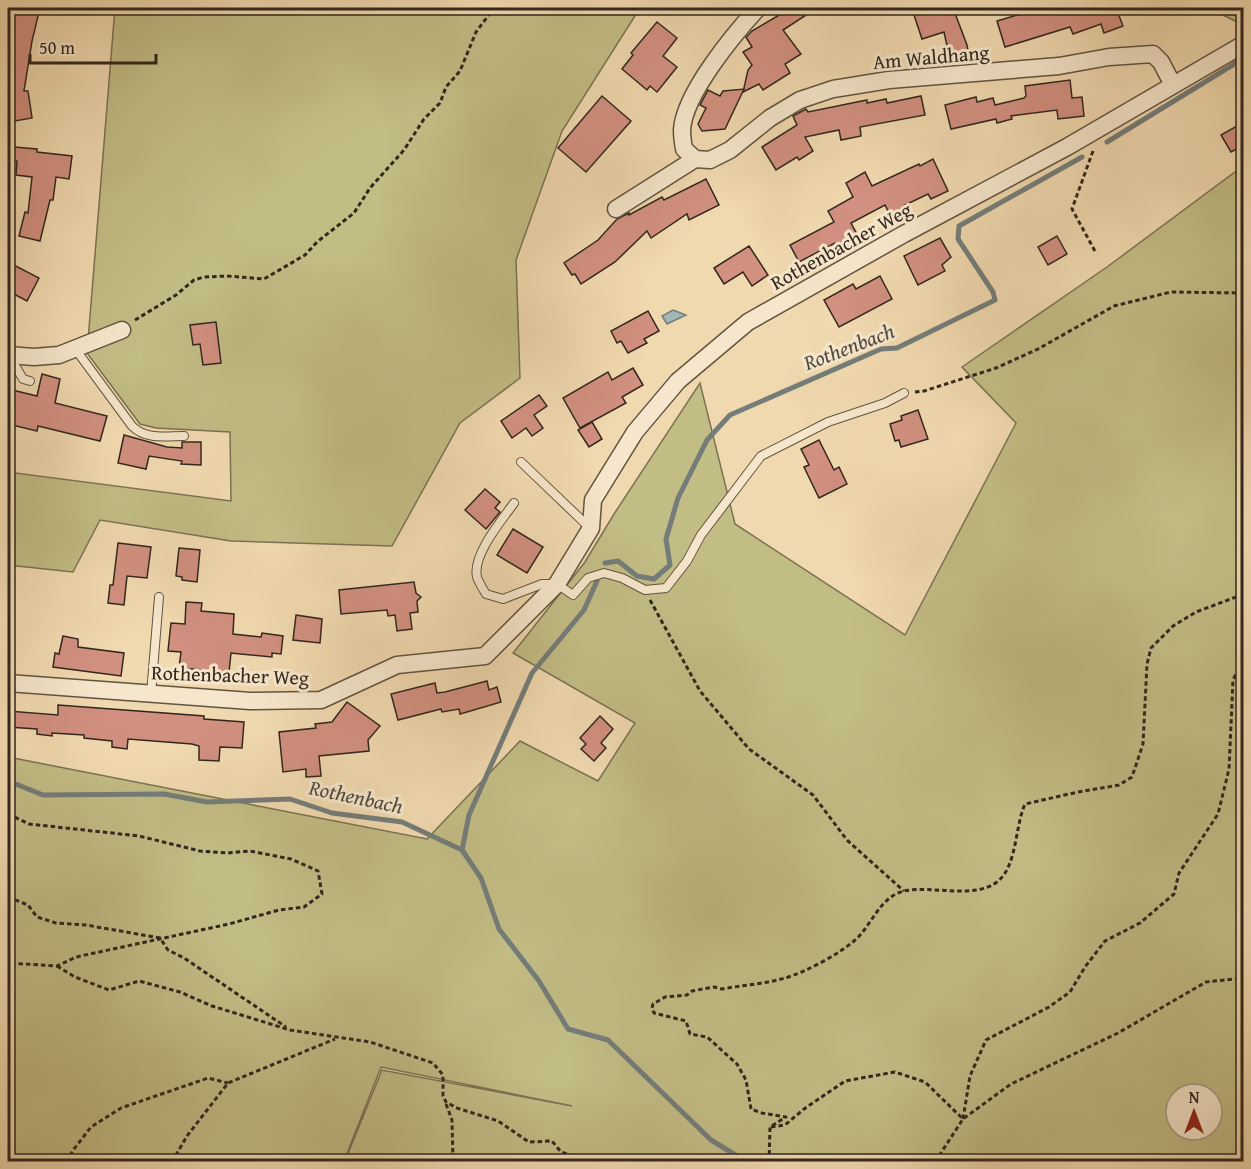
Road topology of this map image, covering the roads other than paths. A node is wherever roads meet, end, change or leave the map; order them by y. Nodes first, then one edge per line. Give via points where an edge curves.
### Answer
1 (758, 8) edge
2 (1244, 44) edge
3 (1173, 85) junction
4 (695, 159) junction
5 (616, 209) dead end
6 (122, 330) road end
7 (76, 350) junction
8 (8, 355) edge
9 (26, 380) dead end
10 (904, 393) road end
11 (184, 436) dead end
12 (521, 462) dead end
13 (514, 503) dead end
14 (591, 528) junction
15 (557, 584) junction
16 (159, 597) dead end
17 (8, 683) edge
18 (151, 694) junction

1 - 4 street via 737,31 689,103 682,129 684,149
2 - 3 street, Rothenbacher Weg
3 - 4 street, Am Waldhang via 1153,54 889,80 833,89 800,100 729,150 710,160
3 - 14 street, Rothenbacher Weg via 748,322 678,381 635,432 593,500
4 - 5 street, Am Waldhang
6 - 7 street
7 - 8 street via 42,357
7 - 11 lane via 139,433
8 - 9 lane
10 - 15 lane via 828,422 761,456 666,588 645,590 604,573 588,578 573,595
12 - 14 lane
13 - 15 lane via 480,556 477,576 486,594 503,599 542,584
14 - 15 street, Rothenbacher Weg
15 - 18 street, Rothenbacher Weg via 485,656 397,665 321,700 250,701
16 - 18 lane
17 - 18 street, Rothenbacher Weg

